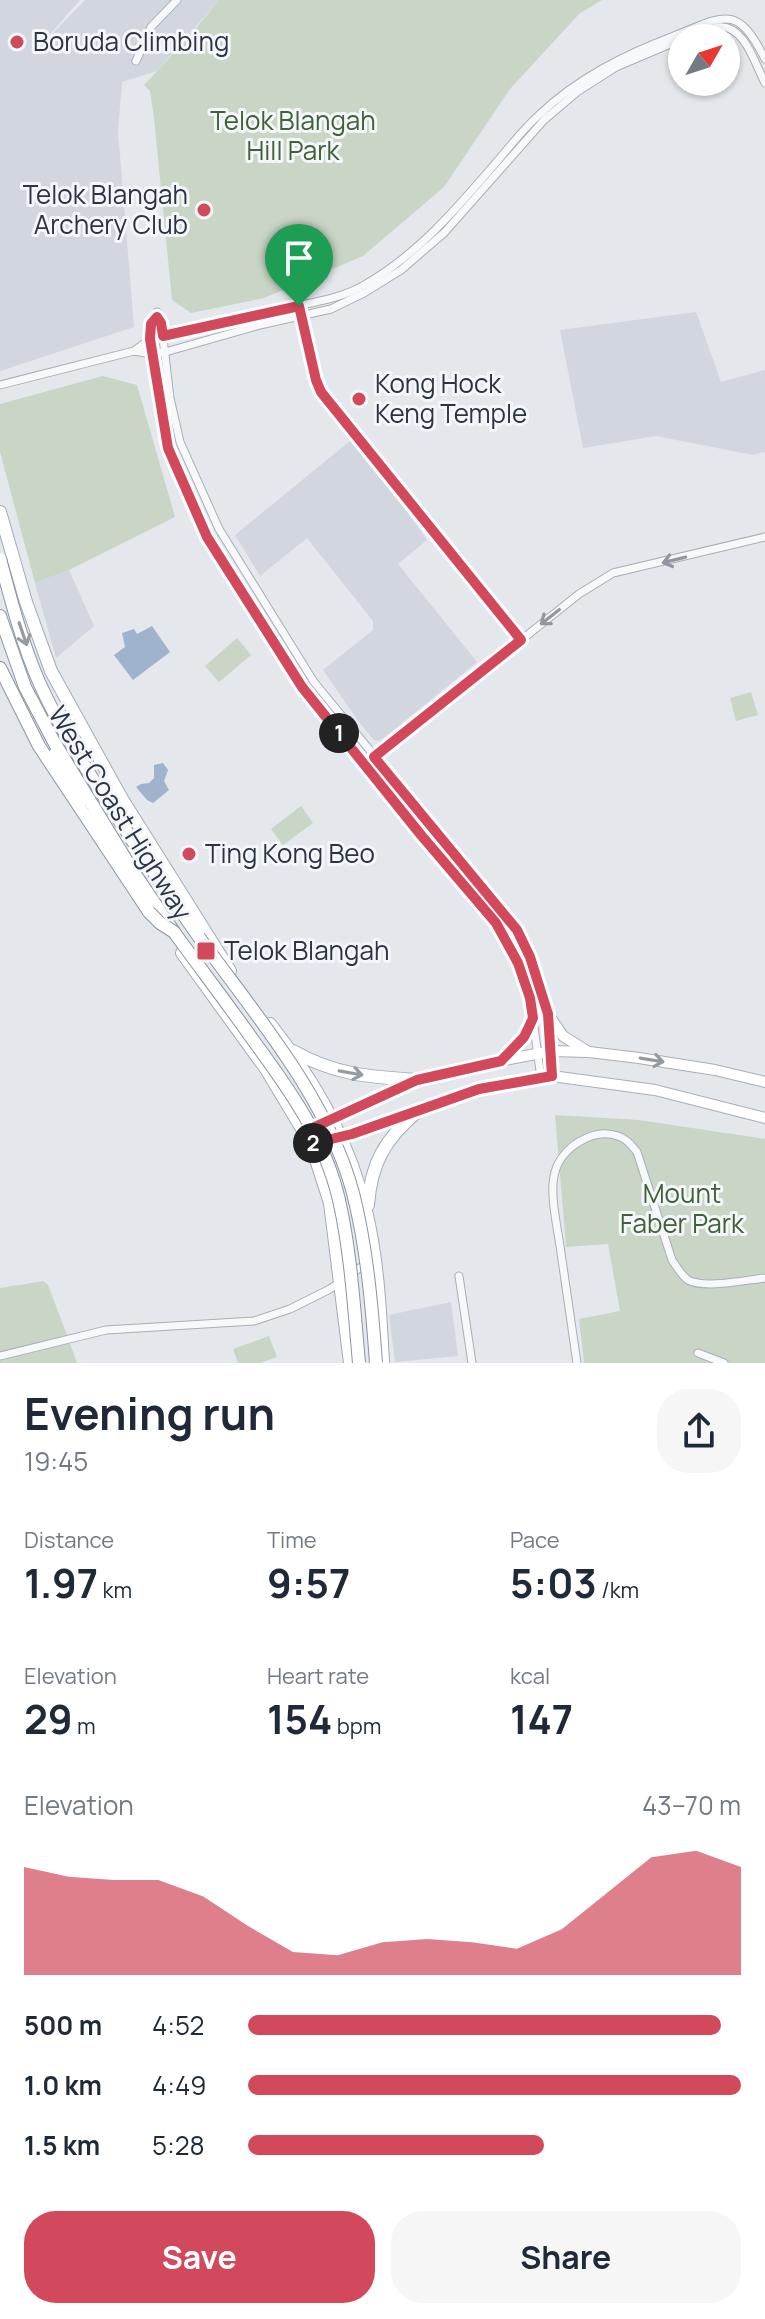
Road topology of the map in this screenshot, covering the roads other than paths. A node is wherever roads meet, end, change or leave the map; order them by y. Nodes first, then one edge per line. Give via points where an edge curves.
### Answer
1 (177, 0) edge
2 (740, 38) edge
3 (668, 44) edge
4 (641, 52) junction
5 (765, 59) edge
6 (136, 61) dead end
7 (765, 83) edge
8 (299, 306) junction
9 (302, 317) junction
10 (163, 336) junction
11 (150, 339) junction
12 (134, 351) junction
13 (165, 352) junction
14 (151, 354) junction
15 (0, 385) edge
16 (0, 512) edge
17 (765, 537) edge
18 (4, 557) edge
19 (0, 616) edge
20 (0, 626) edge
21 (521, 640) junction
22 (0, 668) edge
23 (374, 757) junction
24 (365, 765) junction
25 (174, 932) junction
26 (242, 988) junction
27 (223, 1009) junction
28 (548, 1014) junction
29 (533, 1018) junction
30 (290, 1050) junction
31 (551, 1051) junction
32 (538, 1052) junction
33 (589, 1052) junction
34 (501, 1061) junction
35 (546, 1077) junction
36 (417, 1080) junction
37 (765, 1082) edge
38 (417, 1112) junction
39 (765, 1118) edge
40 (332, 1120) junction
41 (306, 1131) junction
42 (340, 1137) junction
43 (311, 1144) junction
44 (367, 1216) junction
45 (374, 1254) junction
46 (459, 1276) dead end
47 (765, 1278) edge
48 (341, 1282) junction
49 (698, 1353) dead end
50 (0, 1356) edge
51 (350, 1363) edge
52 (359, 1363) edge
53 (376, 1363) edge
54 (383, 1363) edge
55 (472, 1363) edge
56 (577, 1363) edge
57 (724, 1363) edge

1 - 6 street via 151,27
2 - 7 street
3 - 4 street
4 - 5 street via 716,19 730,18 753,35
4 - 8 street via 584,80 537,116 441,225 387,270 351,291
4 - 9 street via 590,82 544,120 444,233 401,270 344,303
8 - 9 street
8 - 10 street
9 - 13 street
9 - 21 street via 321,392
10 - 11 street
10 - 11 street via 157,315
10 - 13 street
11 - 12 street
11 - 14 street
12 - 14 street
12 - 15 street
13 - 14 street
13 - 23 street via 180,442 219,529 314,682
14 - 24 street via 168,448 207,537 302,687
16 - 18 main road
17 -> 21 street via 610,574
18 - 26 main road via 51,671 122,799
18 -> 53 main road, West Coast Highway, bridge via 38,680 66,735 145,860 323,1118 353,1193
19 - 25 main road, West Coast Highway via 25,687 54,742
20 - 27 main road via 21,687 69,779 148,906
21 - 23 street
22 - 25 main road, bridge via 63,785 149,912
23 - 24 street
23 - 28 street via 517,930
24 - 29 street via 496,923 518,963
25 - 52 main road, West Coast Highway, bridge via 296,1100 319,1143 339,1197
26 - 27 main road via 238,1004
26 - 30 main road
27 - 41 main road
28 - 31 street
28 - 33 main road via 563,1036
29 - 32 street
29 - 34 main road via 524,1037
30 -> 36 main road via 343,1073
30 - 40 main road
31 - 32 main road
31 - 33 main road
31 - 35 street
32 - 34 main road
32 - 35 street
33 -> 37 main road
34 - 36 main road
35 - 38 main road via 479,1089
35 - 39 main road via 655,1090
36 - 40 main road
38 - 42 main road
38 - 44 main road via 379,1156 370,1179
40 - 41 main road
40 - 42 main road
41 - 43 main road
42 - 43 main road
42 - 44 main road
43 - 48 main road via 330,1203
44 - 45 main road
45 - 48 street
45 - 54 main road
46 - 55 street
47 - 56 street via 700,1284 688,1280 672,1260 637,1152 619,1136 579,1141 563,1154 554,1174
48 - 50 street via 254,1321 106,1330
48 - 51 main road
49 - 57 street

